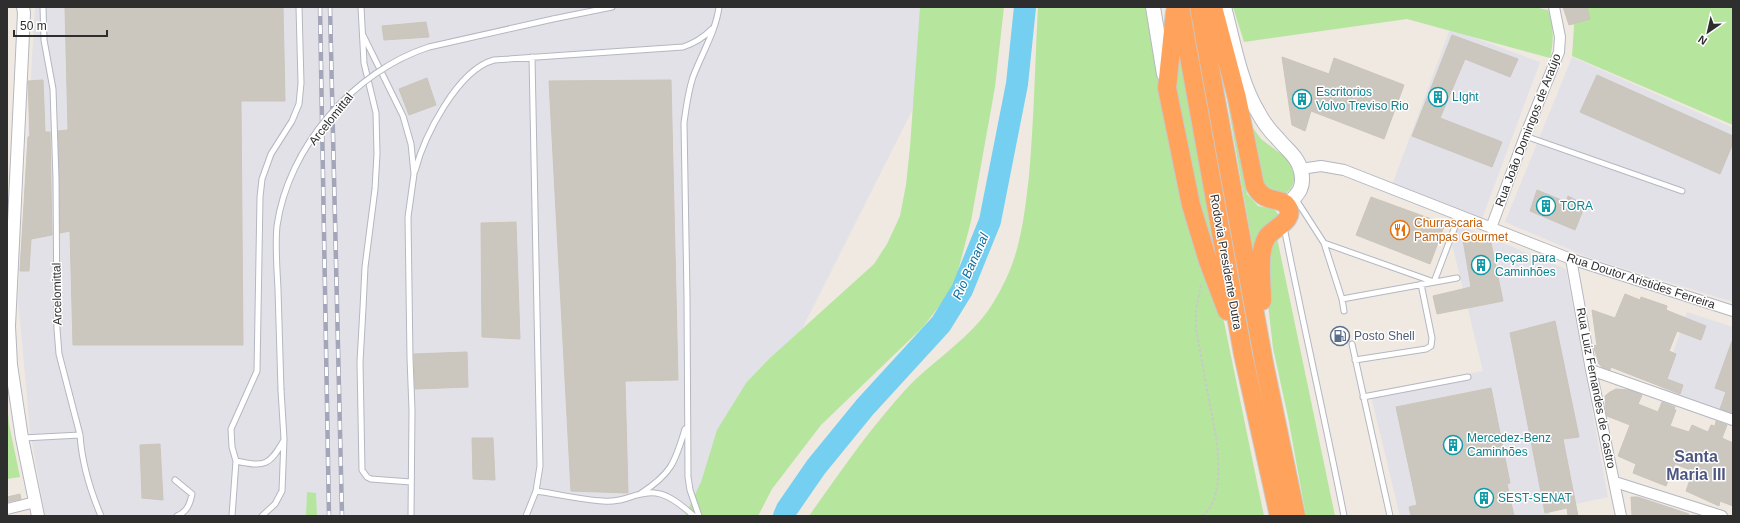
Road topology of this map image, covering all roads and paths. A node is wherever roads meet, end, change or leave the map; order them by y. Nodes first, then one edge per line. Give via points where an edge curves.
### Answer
1 (23, 7) edge
2 (43, 7) edge
3 (299, 7) edge
4 (361, 7) edge
5 (612, 7) edge
6 (719, 7) edge
7 (1153, 7) edge
8 (1176, 7) edge
9 (1180, 7) edge
10 (1199, 7) edge
11 (1213, 7) edge
12 (1224, 7) edge
13 (1554, 7) edge
14 (714, 27) junction
15 (362, 32) junction
16 (532, 57) junction
17 (1167, 88) junction
18 (1525, 136) junction
19 (1301, 169) junction
20 (414, 174) junction
21 (1682, 191) dead end
22 (1291, 201) junction
23 (1459, 216) junction
24 (1283, 224) junction
25 (1491, 228) junction
26 (1324, 243) junction
27 (1571, 259) junction
28 (1457, 278) dead end
29 (1202, 282) dead end
30 (1434, 282) junction
31 (1421, 284) junction
32 (1342, 300) junction
33 (1344, 311) dead end
34 (1733, 311) edge
35 (1352, 344) dead end
36 (1243, 354) junction
37 (1355, 360) junction
38 (1264, 364) junction
39 (1591, 370) junction
40 (1468, 377) dead end
41 (1363, 397) junction
42 (1733, 420) edge
43 (687, 422) junction
44 (80, 435) junction
45 (22, 438) junction
46 (284, 439) junction
47 (236, 461) junction
48 (175, 480) dead end
49 (411, 482) junction
50 (1615, 482) junction
51 (536, 491) junction
52 (636, 496) junction
53 (36, 502) junction
54 (7, 509) edge
55 (38, 516) edge
56 (101, 516) edge
57 (177, 516) edge
58 (232, 516) edge
59 (262, 516) edge
60 (411, 516) edge
61 (526, 516) edge
62 (694, 516) edge
63 (699, 516) edge
64 (1202, 516) edge
65 (1279, 516) edge
66 (1296, 516) edge
67 (1344, 516) edge
68 (1390, 516) edge
69 (1621, 516) edge
70 (1722, 516) edge

1 - 45 street via 9,326 11,365
2 - 44 lane, Arcelomittal via 44,40 53,89 59,354
3 - 47 lane via 299,104 292,121 271,154 262,179 257,371 231,429
4 - 15 lane
5 - 46 lane, Arcelomittal, bridge via 429,47 412,53 388,65 353,91 316,133 292,176 282,202 277,226
6 - 14 lane
7 - 17 main road
8 - 17 highway
9 - 36 highway, Rodovia Presidente Dutra
10 - 38 highway, Rodovia Presidente Dutra
11 - 22 highway via 1237,98 1254,186 1266,198 1281,202
12 - 19 main road via 1245,83 1257,111 1268,128 1298,161
13 - 18 street, Rua João Domingos de Araújo via 1560,37 1559,52
14 - 16 lane via 693,44 683,47
14 - 43 lane via 693,78 684,123
15 - 20 lane via 403,116 411,144
15 - 49 lane via 364,63 376,113 377,154 365,267 360,362 362,470 371,479
16 - 20 lane via 485,62 474,70 445,106 429,133
16 - 51 lane via 540,466
17 - 36 highway via 1191,206
18 - 21 lane
18 - 25 street, Rua João Domingos de Araújo
19 - 22 main road via 1301,189
19 - 23 street, Rua Doutor Aristides Ferreira via 1321,166 1344,170
20 - 49 lane via 408,217
22 - 24 highway via 1289,214
22 - 26 lane
23 - 25 street, Rua Doutor Aristides Ferreira
23 - 30 lane
24 - 38 highway via 1268,236 1262,254
24 - 67 lane
25 - 27 street, Rua Doutor Aristides Ferreira
26 - 30 lane
26 - 32 lane
27 - 34 street, Rua Doutor Aristides Ferreira
27 - 39 street, Rua Luiz Fernandes de Castro
28 - 30 lane
29 - 64 path via 1196,310 1196,329 1218,445 1219,474 1212,503
30 - 31 lane
31 - 32 lane
31 - 37 lane via 1432,338 1431,346 1426,349
32 - 33 lane
35 - 37 lane
36 - 65 highway, Rodovia Presidente Dutra
37 - 41 lane
38 - 66 highway, Rodovia Presidente Dutra
39 - 42 street
39 - 50 street, Rua Luiz Fernandes de Castro
40 - 41 lane
41 - 68 lane
43 - 52 lane via 669,471
43 - 63 lane via 688,477
44 - 45 lane
44 - 56 lane, Arcelomittal via 89,488
45 - 53 street
46 - 47 lane via 275,456 266,464
46 - 59 lane, Arcelomittal via 282,491 275,504
47 - 58 lane
48 - 57 lane via 192,494 185,510
49 - 60 lane
50 - 69 street, Rua Luiz Fernandes de Castro
50 - 70 street
51 - 52 lane via 604,501 622,501
51 - 61 lane
52 - 62 lane via 649,493 661,495 672,499
53 - 54 street
53 - 55 street

